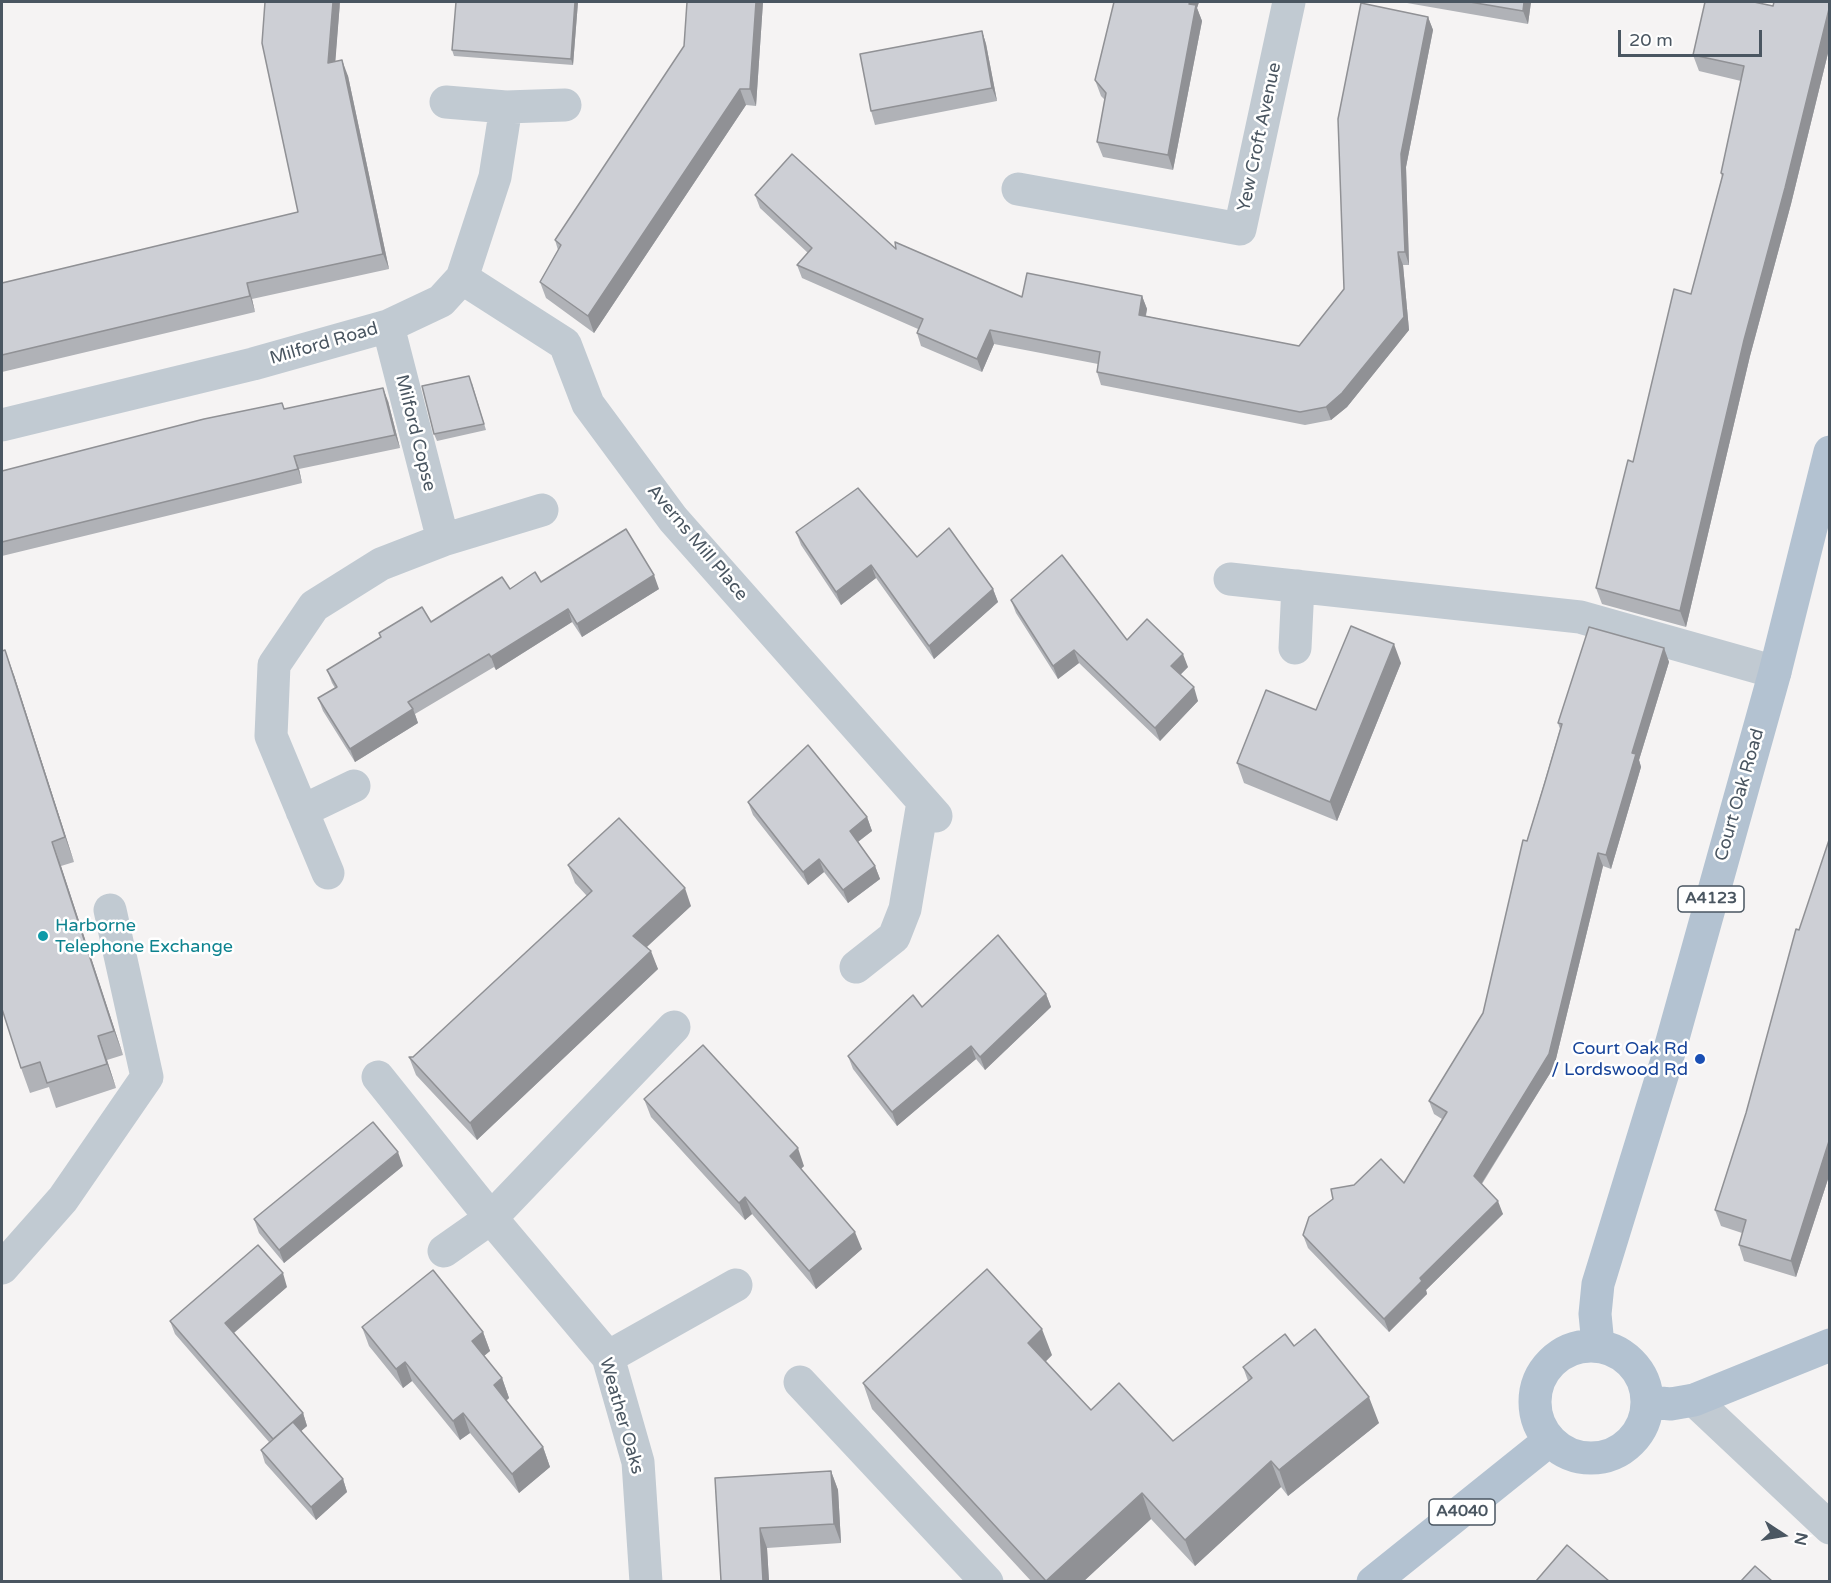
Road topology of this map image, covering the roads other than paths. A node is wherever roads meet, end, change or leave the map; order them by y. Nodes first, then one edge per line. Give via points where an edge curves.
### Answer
1 (1289, 2) edge
2 (446, 102) dead end
3 (564, 105) dead end
4 (506, 107) junction
5 (1018, 189) dead end
6 (462, 278) junction
7 (388, 326) junction
8 (2, 425) edge
9 (1830, 452) edge
10 (542, 510) dead end
11 (1822, 529) edge
12 (443, 540) junction
13 (1230, 579) dead end
14 (1298, 586) junction
15 (1295, 648) dead end
16 (1775, 672) junction
17 (354, 786) dead end
18 (302, 811) junction
19 (328, 873) dead end
20 (110, 909) dead end
21 (856, 967) dead end
22 (674, 1027) dead end
23 (378, 1077) dead end
24 (491, 1218) junction
25 (444, 1251) dead end
26 (2, 1268) edge
27 (736, 1285) dead end
28 (1598, 1345) junction
29 (1830, 1345) edge
30 (608, 1357) junction
31 (800, 1382) dead end
32 (1694, 1400) junction
33 (1649, 1402) junction
34 (1550, 1440) junction
35 (1830, 1528) edge
36 (646, 1581) edge
37 (987, 1581) edge
38 (1373, 1581) edge

1 - 5 street, Yew Croft Avenue via 1240,228
2 - 4 street
3 - 4 street
4 - 6 street, Milford Road via 495,177
6 - 7 street, Milford Road via 441,301
6 - 21 street, Averns Mill Place via 565,344 588,404 673,519 930,809 905,909 894,937
7 - 8 street, Milford Road via 253,364
7 - 12 street, Milford Copse
9 - 11 main road, Court Oak Road / A4123
10 - 12 street
11 - 16 main road, Court Oak Road / A4123
12 - 18 street via 381,564 314,606 274,665 270,736
13 - 14 street
14 - 15 street
14 - 16 street via 1580,617
16 - 28 main road, Court Oak Road / A4123 via 1666,1063 1598,1284
17 - 18 street
18 - 19 street
20 - 26 street via 147,1077 63,1199
22 - 24 street
23 - 24 street, Weather Oaks
24 - 25 street
24 - 30 street, Weather Oaks
27 - 30 street
28 - 33 main road via 1626,1357 1637,1368
28 - 34 main road via 1560,1354 1537,1385 1534,1405 1539,1424
29 - 32 main road
30 - 36 street, Weather Oaks via 638,1462
31 - 37 street
32 - 33 main road
32 - 35 street
33 - 34 main road via 1641,1431 1614,1454 1597,1459 1579,1458 1563,1452
34 - 38 main road, A4040

